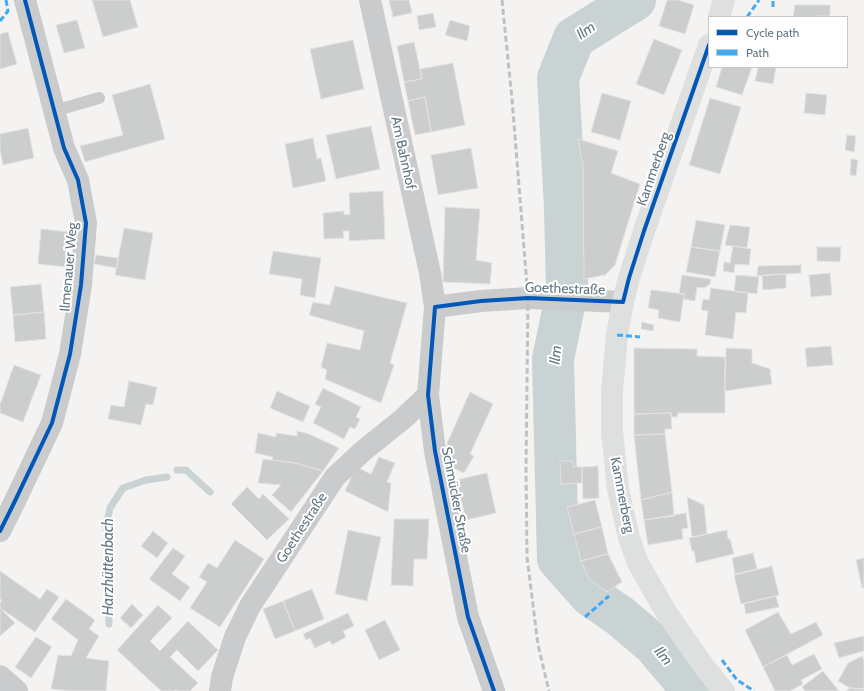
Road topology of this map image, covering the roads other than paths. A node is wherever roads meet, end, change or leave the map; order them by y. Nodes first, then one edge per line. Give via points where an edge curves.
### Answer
1 (24, 0) edge
2 (370, 0) edge
3 (724, 0) edge
4 (719, 16) edge
5 (708, 48) edge
6 (99, 98) dead end
7 (54, 111) junction
8 (623, 302) junction
9 (435, 307) junction
10 (428, 395) junction
11 (0, 531) edge
12 (0, 676) edge
13 (17, 691) edge
14 (220, 691) edge
15 (494, 691) edge
16 (724, 691) edge

1 - 7 street, Ilmenauer Weg
2 - 9 street, Am Bahnhof via 430,273
3 - 4 main road
5 - 8 main road, Kammerberg via 644,231
6 - 7 lane
7 - 11 street, Ilmenauer Weg via 64,148 78,180 86,223 81,285 70,354 52,423
8 - 9 street, Goethestraße via 528,298 481,300
8 - 16 main road, Kammerberg via 614,365 612,432 624,519 638,563 666,612
9 - 10 street, Schmücker Straße
10 - 14 street, Goethestraße via 335,477 250,606 235,637
10 - 15 street, Schmücker Straße via 434,451 468,617
12 - 13 street

